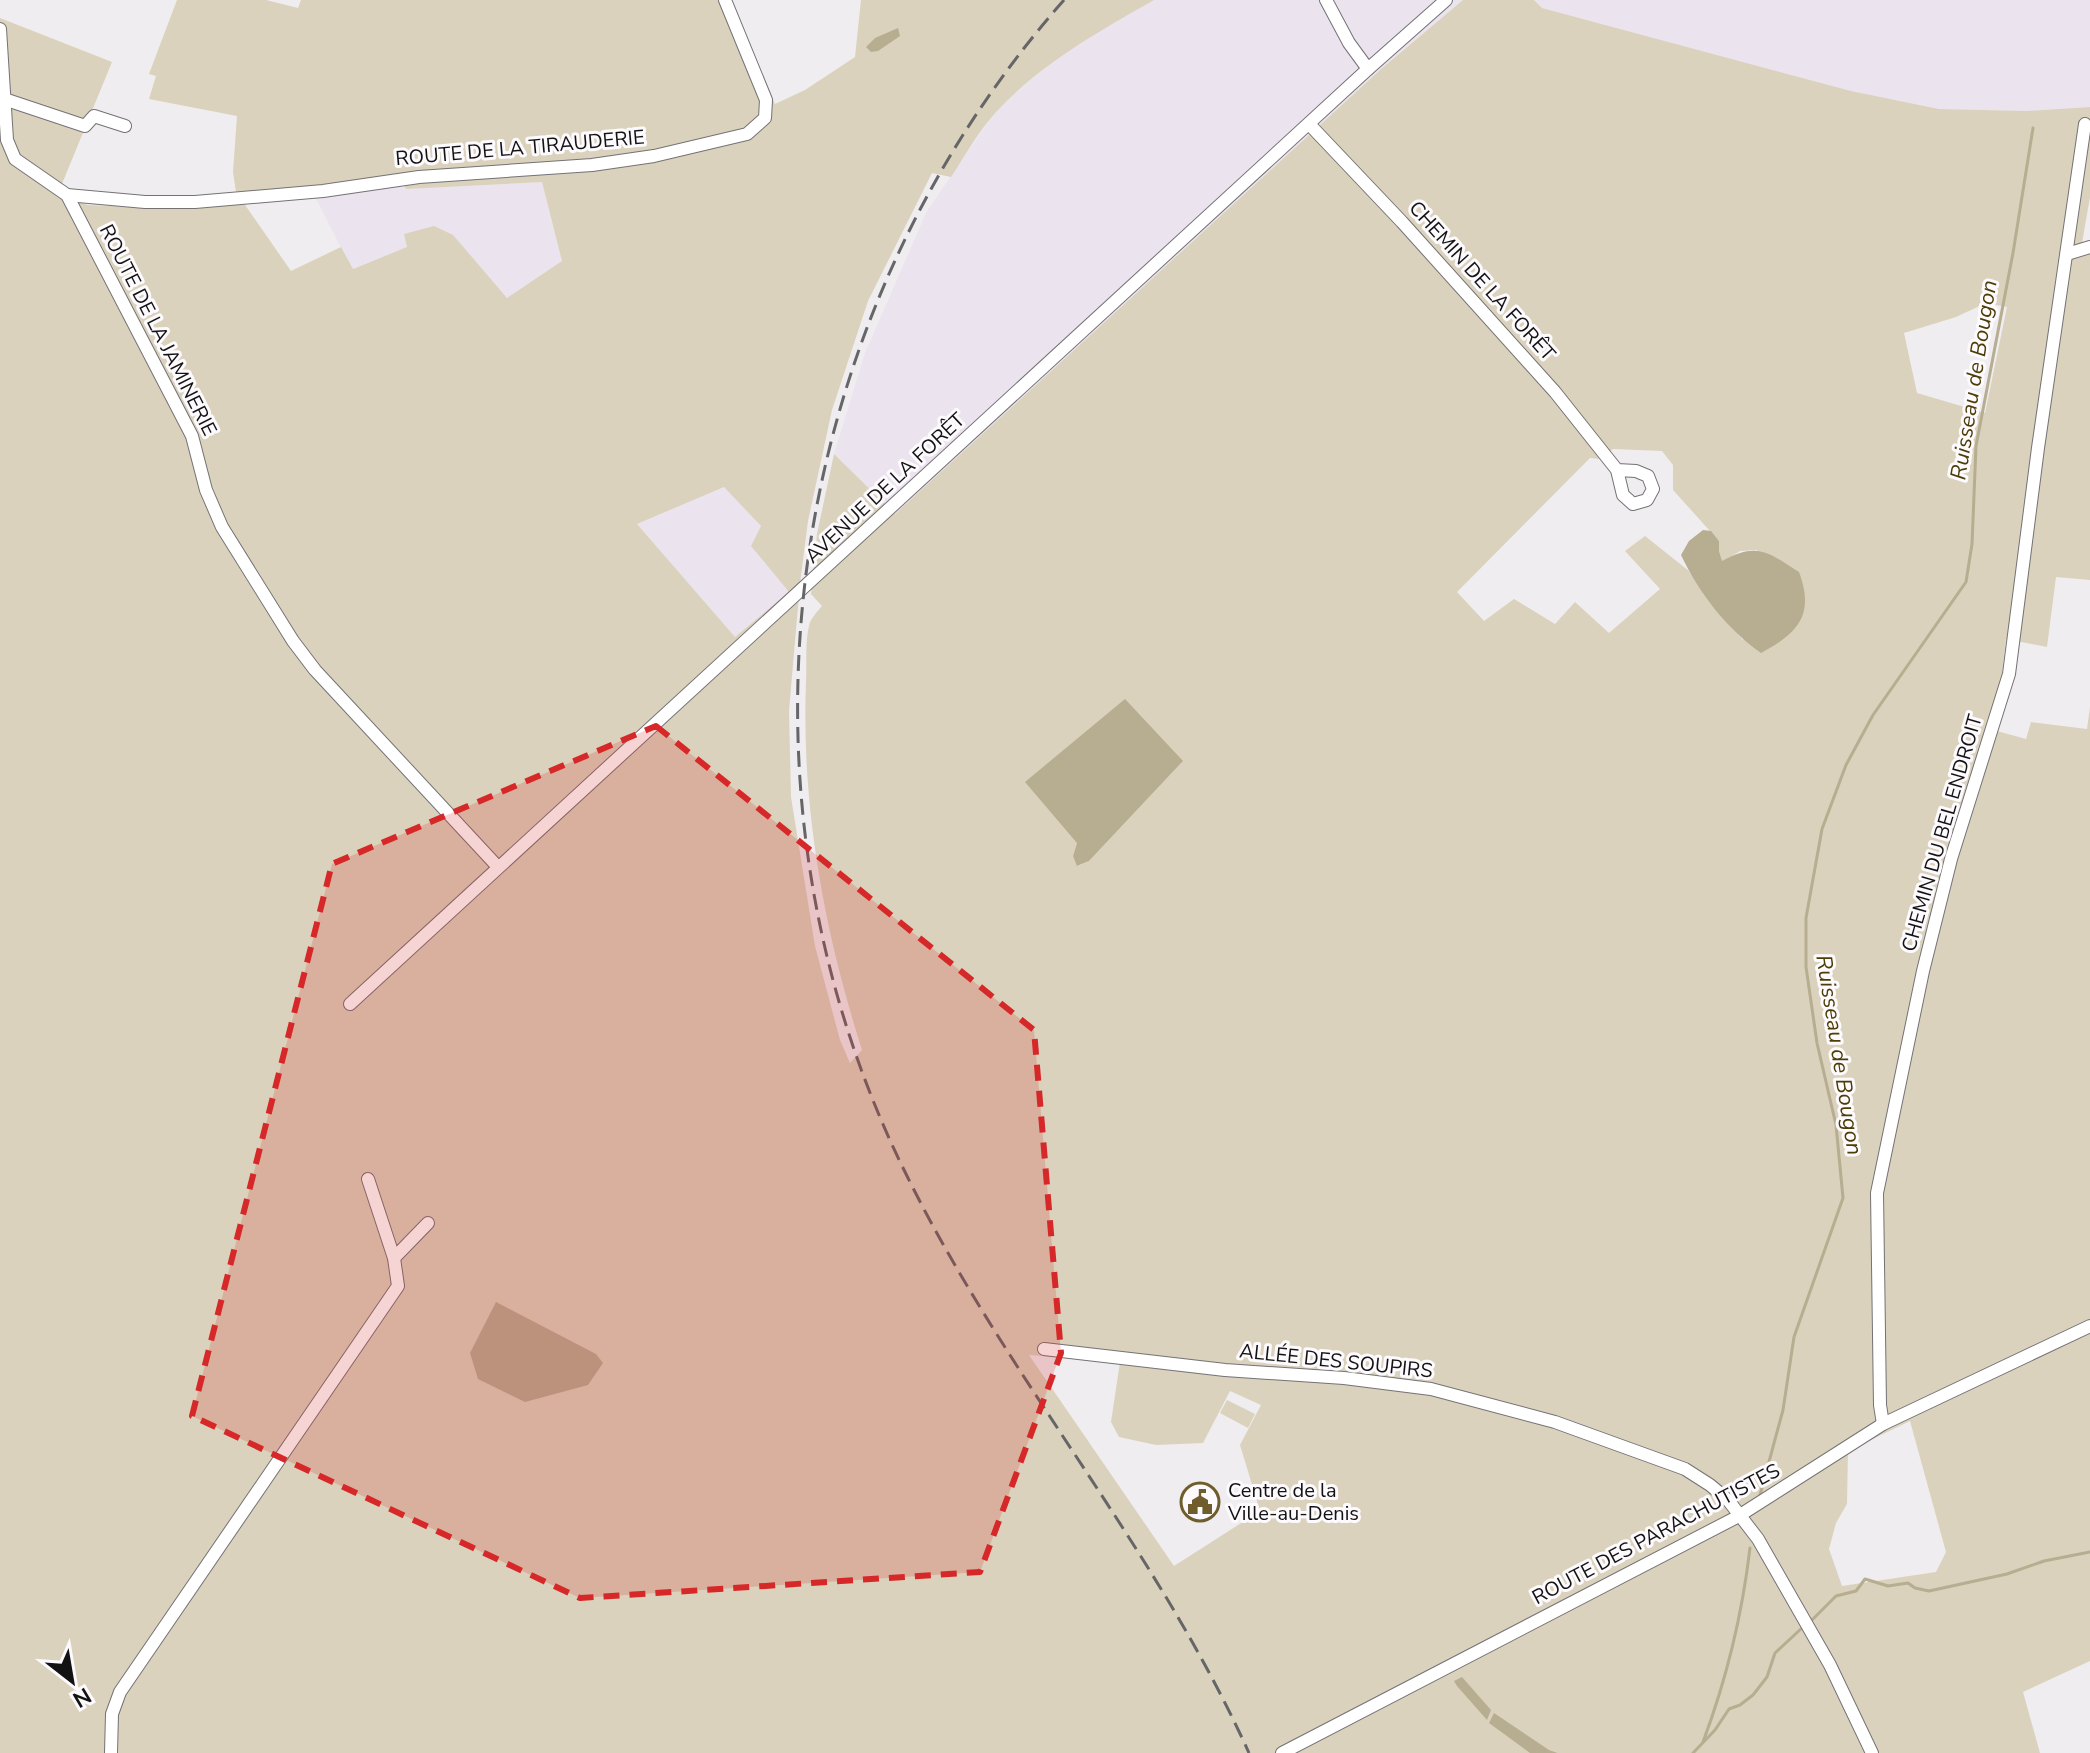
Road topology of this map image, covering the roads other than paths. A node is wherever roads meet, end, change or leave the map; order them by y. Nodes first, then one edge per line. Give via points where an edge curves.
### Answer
1 (725, 0) edge
2 (1326, 0) edge
3 (1446, 0) edge
4 (0, 29) edge
5 (1368, 69) junction
6 (4, 99) junction
7 (1309, 124) junction
8 (2085, 124) dead end
9 (125, 126) dead end
10 (67, 195) junction
11 (2090, 247) edge
12 (2067, 254) junction
13 (1617, 470) dead end
14 (498, 867) junction
15 (350, 1004) dead end
16 (368, 1179) dead end
17 (428, 1223) dead end
18 (394, 1258) junction
19 (2090, 1326) edge
20 (1044, 1349) dead end
21 (1883, 1424) junction
22 (1741, 1515) junction
23 (111, 1753) edge
24 (1282, 1753) edge
25 (1872, 1753) edge

1 - 10 street, ROUTE DE LA TIRAUDERIE via 766,100 765,118 747,134 592,165 487,171 323,191 195,202
2 - 5 street
3 - 5 street, AVENUE DE LA FORÊT
4 - 6 street, ROUTE DE LA JAMINERIE
5 - 7 street, AVENUE DE LA FORÊT
6 - 9 street via 85,126 94,116
6 - 10 street, ROUTE DE LA JAMINERIE via 7,140 15,159
7 - 13 street, CHEMIN DE LA FORÊT via 1555,392
7 - 14 street, AVENUE DE LA FORÊT
8 - 12 street, CHEMIN DU BEL ENDROIT
10 - 14 street, ROUTE DE LA JAMINERIE via 192,436 222,527 293,641 325,683
11 - 12 street
12 - 21 street, CHEMIN DU BEL ENDROIT via 2009,674 1947,873 1877,1193
14 - 15 street, AVENUE DE LA FORÊT
16 - 18 street
17 - 18 street
18 - 23 street via 398,1286 120,1692 112,1714
19 - 21 street, ROUTE DES PARACHUTISTES
20 - 22 street, ALLÉE DES SOUPIRS via 1431,1389 1555,1422 1685,1469
21 - 22 street, ROUTE DES PARACHUTISTES
22 - 24 street, ROUTE DES PARACHUTISTES
22 - 25 street, ALLÉE DES SOUPIRS via 1830,1665

